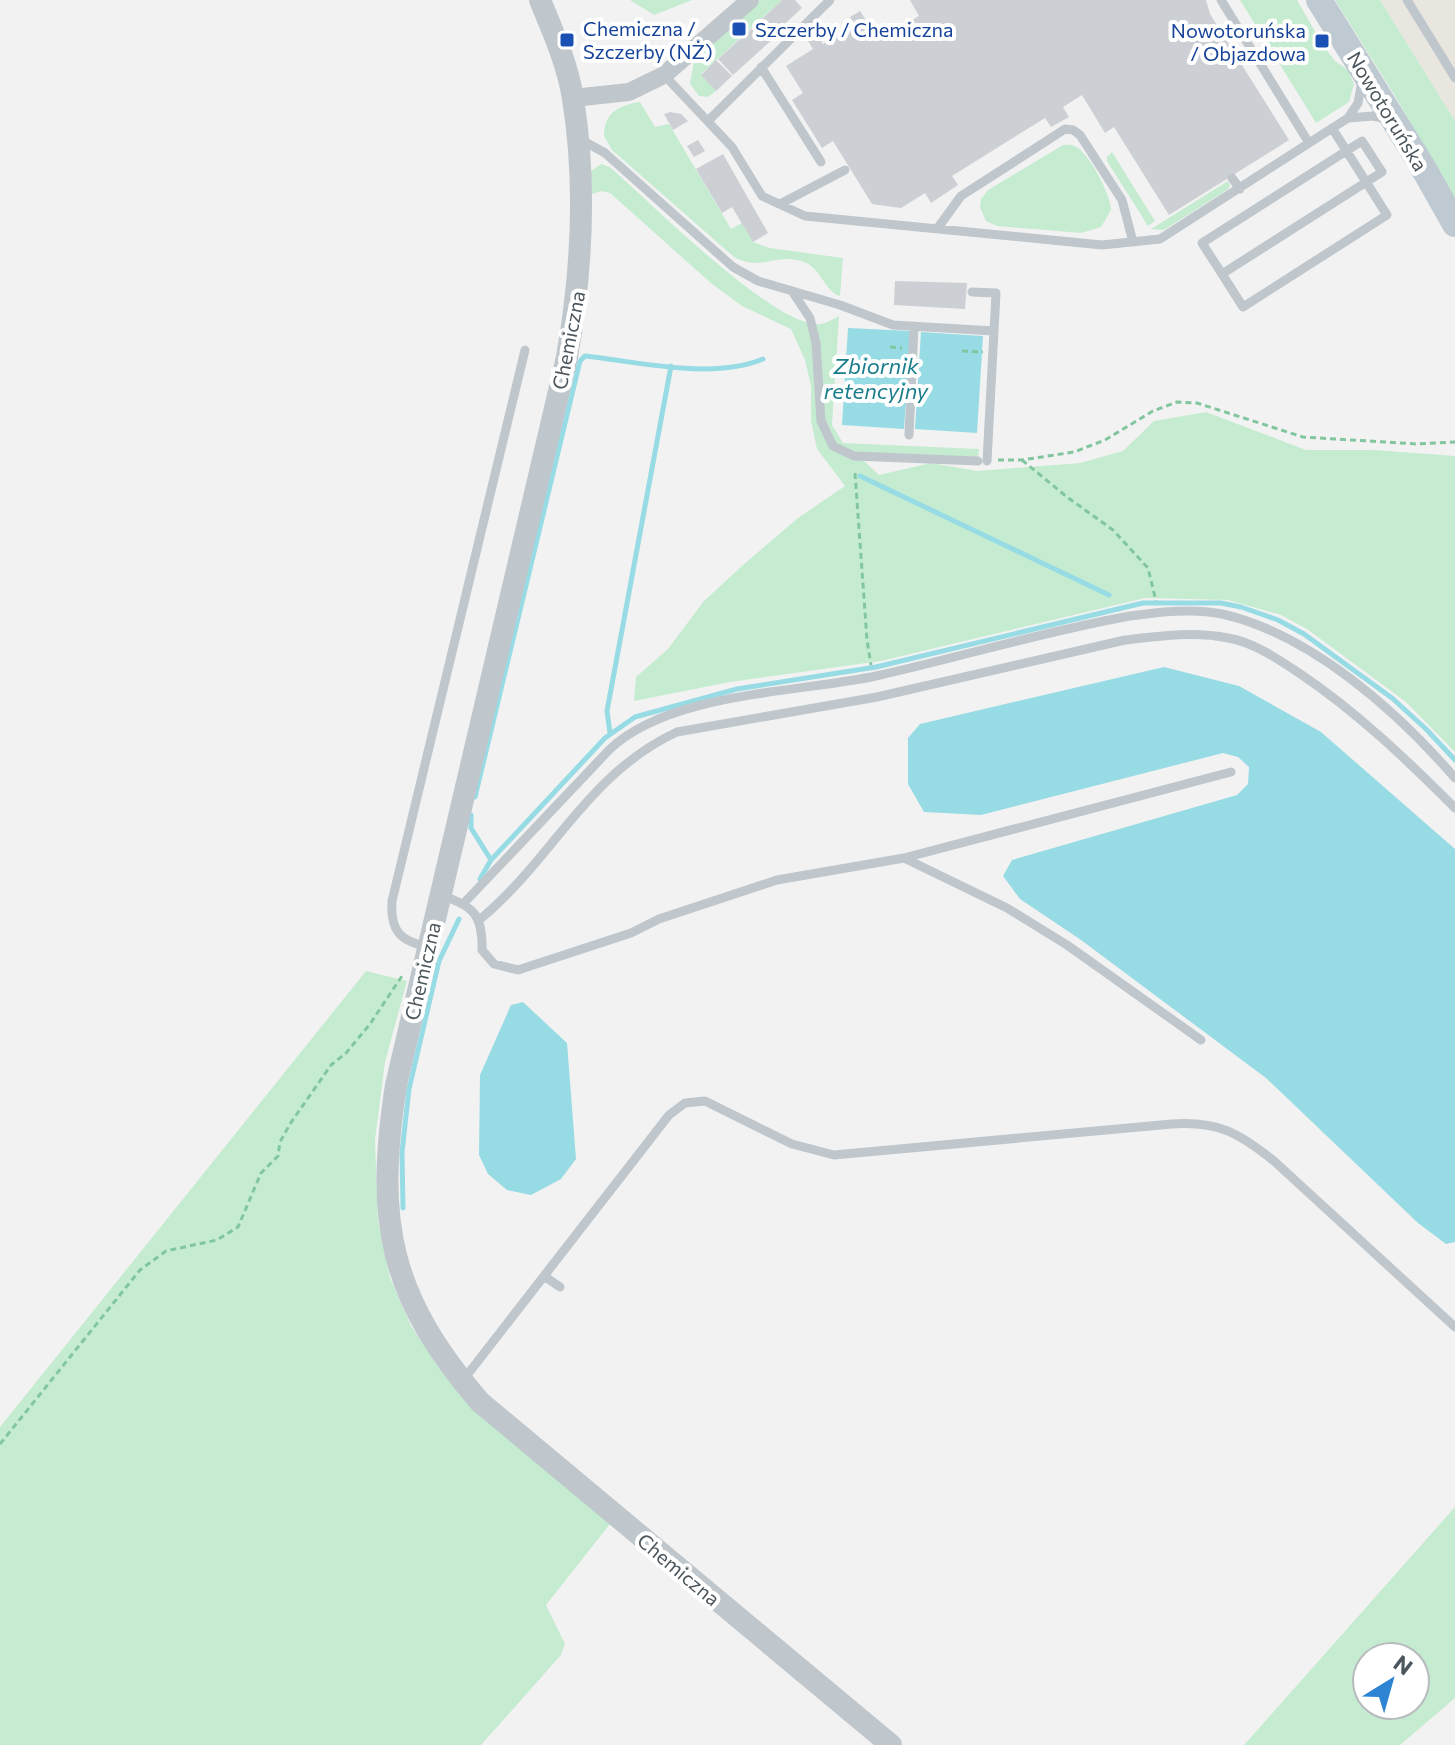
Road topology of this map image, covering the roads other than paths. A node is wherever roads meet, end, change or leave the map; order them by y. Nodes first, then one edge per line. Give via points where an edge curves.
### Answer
1 (540, 0) edge
2 (750, 0) edge
3 (830, 0) edge
4 (1221, 0) edge
5 (1319, 0) edge
6 (1407, 0) edge
7 (1360, 66) junction
8 (761, 67) junction
9 (664, 75) junction
10 (1455, 78) edge
11 (573, 98) junction
12 (1348, 118) junction
13 (709, 120) junction
14 (1396, 123) junction
15 (1332, 128) junction
16 (576, 137) junction
17 (1309, 143) junction
18 (1346, 151) junction
19 (821, 162) dead end
20 (845, 170) dead end
21 (1232, 178) dead end
22 (1367, 182) junction
23 (1240, 189) junction
24 (780, 204) junction
25 (1455, 224) edge
26 (937, 229) junction
27 (1133, 242) junction
28 (1222, 274) junction
29 (792, 291) junction
30 (972, 292) dead end
31 (914, 326) junction
32 (994, 331) junction
33 (525, 350) dead end
34 (909, 435) dead end
35 (1231, 772) dead end
36 (1455, 778) edge
37 (1455, 808) edge
38 (904, 858) junction
39 (440, 896) junction
40 (464, 903) junction
41 (478, 921) junction
42 (428, 947) junction
43 (1201, 1040) dead end
44 (544, 1276) junction
45 (560, 1287) dead end
46 (1455, 1327) edge
47 (462, 1381) junction
48 (891, 1745) edge

1 - 11 street, Chemiczna
2 - 9 street
3 - 8 lane
4 - 17 lane
5 - 7 main road, Nowotoruńska
6 - 10 lane
7 - 12 lane via 1361,95
7 - 14 main road, Nowotoruńska
8 - 13 lane
8 - 19 lane
9 - 11 street via 629,92
9 - 13 lane
11 - 16 street, Chemiczna
12 - 14 lane via 1373,116
12 - 15 lane
13 - 24 lane via 762,196
14 - 25 main road, Nowotoruńska
15 - 17 lane
15 - 18 lane
16 - 29 lane via 605,153 733,267
16 - 39 street, Chemiczna via 582,239 572,330
17 - 23 lane
18 - 22 lane
18 - 22 lane via 1362,141 1382,172
18 - 28 lane via 1202,243
20 - 24 lane
21 - 23 lane
22 - 28 lane
22 - 28 lane via 1387,215 1243,307
23 - 27 lane via 1160,239
24 - 26 lane via 805,216
26 - 27 lane via 1102,245
26 - 27 lane via 961,196 1065,129 1080,135 1122,200
29 - 31 lane via 893,325
29 - 32 lane via 810,318 816,343 821,421 833,446 854,456 983,461
30 - 32 lane via 996,293
31 - 32 lane
31 - 34 lane
33 - 42 lane via 392,901 396,930 407,941
35 - 38 lane
36 - 40 lane via 1382,705 1280,635 1220,614 1157,613 658,718 610,749
37 - 41 lane via 1362,719 1263,651 1230,638 1162,635 877,697 677,732 638,753 614,774
38 - 41 lane via 777,880 518,970 494,964 482,950
38 - 43 lane via 1007,908
39 - 40 lane
39 - 42 street, Chemiczna
40 - 41 lane
42 - 47 street, Chemiczna via 391,1117 390,1232 408,1296
44 - 45 lane
44 - 46 lane via 669,1115 685,1103 705,1101 792,1144 834,1155 1204,1123 1259,1149
44 - 47 lane
47 - 48 street, Chemiczna via 502,1422

